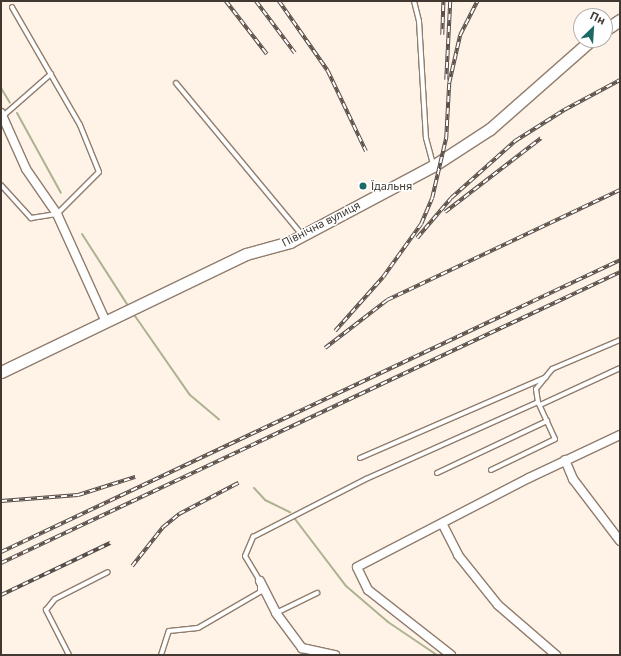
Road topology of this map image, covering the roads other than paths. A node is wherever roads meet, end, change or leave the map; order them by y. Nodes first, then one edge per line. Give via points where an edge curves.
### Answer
1 (414, 1) edge
2 (12, 7) dead end
3 (582, 48) edge
4 (50, 74) junction
5 (176, 82) dead end
6 (2, 115) edge
7 (433, 166) junction
8 (1, 185) edge
9 (57, 214) junction
10 (302, 236) junction
11 (106, 322) junction
12 (620, 340) edge
13 (620, 368) edge
14 (1, 372) edge
15 (546, 376) junction
16 (539, 404) junction
17 (547, 420) junction
18 (620, 435) edge
19 (360, 458) dead end
20 (565, 460) junction
21 (491, 470) dead end
22 (437, 473) dead end
23 (443, 525) junction
24 (620, 541) edge
25 (108, 572) dead end
26 (260, 581) junction
27 (317, 593) dead end
28 (276, 613) junction
29 (69, 655) edge
30 (160, 655) edge
31 (335, 655) edge
32 (451, 655) edge
33 (556, 655) edge

1 - 7 lane via 419,21 426,138
2 - 4 lane
3 - 7 street, Північна вулиця via 490,129
4 - 6 lane
4 - 9 lane via 80,125 99,172
5 - 10 lane
6 - 9 street via 26,169
7 - 10 street, Північна вулиця
8 - 9 lane via 31,218
9 - 11 street
10 - 11 street, Північна вулиця via 246,254
11 - 14 street, Північна вулиця
12 - 15 lane via 552,369
13 - 16 lane
15 - 16 lane via 536,389
15 - 19 lane
16 - 17 lane
16 - 26 lane via 359,482 253,536 245,556
17 - 21 lane via 555,438
17 - 22 lane
18 - 20 street
20 - 23 street
20 - 24 street via 573,479
23 - 32 street via 357,567 368,590
23 - 33 street via 458,555 498,606
25 - 29 lane via 55,599 46,610
26 - 28 street
26 - 30 lane via 260,592 198,628 169,631
27 - 28 lane
28 - 31 street via 302,648

